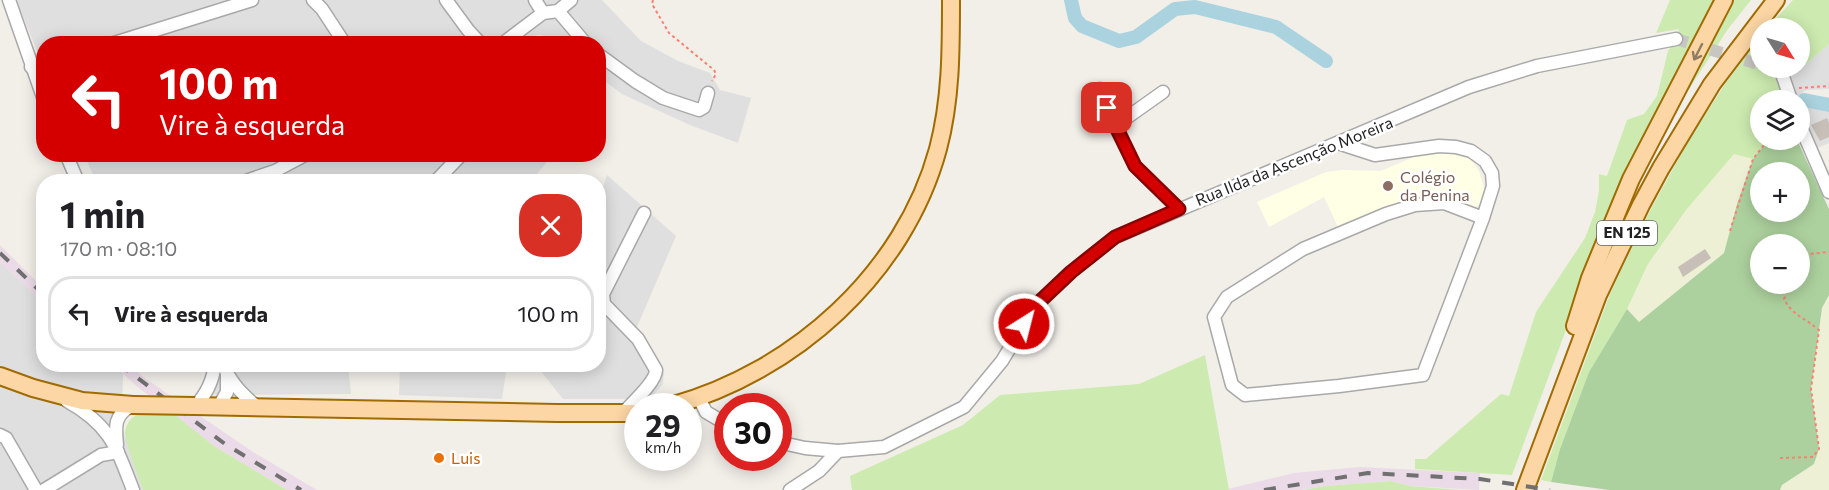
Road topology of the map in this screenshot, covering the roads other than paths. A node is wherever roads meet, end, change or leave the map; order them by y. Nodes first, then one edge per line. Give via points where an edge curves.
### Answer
1 (9, 0) edge
2 (252, 0) edge
3 (313, 0) edge
4 (446, 0) edge
5 (535, 0) edge
6 (571, 0) edge
7 (951, 0) edge
8 (1724, 0) edge
9 (1763, 0) edge
10 (1776, 0) edge
11 (1783, 0) edge
12 (558, 11) junction
13 (543, 12) junction
14 (137, 36) edge
15 (340, 36) edge
16 (474, 36) edge
17 (512, 36) edge
18 (578, 36) edge
19 (1676, 39) tunnel mouth
20 (1736, 52) junction
21 (606, 60) edge
22 (36, 63) edge
23 (1100, 89) dead end
24 (1163, 92) dead end
25 (708, 93) road end
26 (1115, 126) junction
27 (1338, 143) junction
28 (1810, 148) edge
29 (292, 162) edge
30 (454, 162) edge
31 (266, 174) edge
32 (443, 174) edge
33 (1829, 192) edge
34 (1179, 209) junction
35 (644, 213) dead end
36 (1483, 218) junction
37 (606, 288) edge
38 (606, 306) edge
39 (1575, 326) junction
40 (213, 372) edge
41 (214, 372) edge
42 (225, 372) edge
43 (227, 372) edge
44 (0, 376) edge
45 (641, 393) edge
46 (702, 397) edge
47 (702, 404) edge
48 (133, 405) junction
49 (195, 406) junction
50 (219, 406) junction
51 (256, 406) junction
52 (94, 410) junction
53 (624, 413) edge
54 (714, 417) edge
55 (116, 434) junction
56 (0, 435) edge
57 (792, 445) edge
58 (838, 451) junction
59 (118, 452) junction
60 (36, 490) edge
61 (44, 490) edge
62 (133, 490) edge
63 (790, 490) edge
64 (1514, 490) edge
65 (1525, 490) edge

1 - 22 street
2 - 14 street
3 - 15 street
4 - 16 street
5 - 13 street
6 - 12 street
7 - 46 main road via 948,99 938,150 908,225 855,296 814,332 775,361
8 -> 39 main road via 1617,211
9 - 39 main road, EN 125 via 1689,100 1654,159
10 - 20 main road, EN 125
11 - 20 main road, EN 125
12 - 13 street
12 - 18 street
13 - 17 street
19 - 27 street, Rua Ilda da Ascenção Moreira via 1537,66 1469,87
20 - 65 main road, EN 125 via 1661,168 1621,245
21 - 25 street via 663,98 702,110
23 - 26 street
24 - 26 street
26 - 34 street via 1135,166
27 - 34 street, Rua Ilda da Ascenção Moreira
27 - 36 street via 1375,156 1439,146 1471,151 1485,161 1492,173 1493,186
28 - 33 street
29 - 31 street
30 - 32 street
34 - 58 street, Rua Ilda da Ascenção Moreira via 1115,237 1071,272 1035,306 1002,361 964,406 884,447
35 - 37 street
36 - 36 street via 1423,375 1245,395 1232,385 1214,317 1227,297 1303,249 1415,205 1444,203
38 - 45 street via 638,339 656,370 652,383
39 - 64 main road, EN 125
40 - 49 street via 203,398
41 - 50 street
42 - 50 street via 226,392
43 - 51 street via 239,391
44 - 52 main road
47 - 54 street
48 - 49 main road, bridge
48 - 52 main road
48 - 55 street via 116,421
49 - 50 main road
50 - 51 main road
51 - 53 main road
52 - 55 street via 106,411
52 - 59 street
55 - 59 street
56 - 60 street via 6,438
57 - 58 street, Rua Ilda da Ascenção Moreira
58 - 63 street via 819,471
59 - 61 street via 102,455
59 - 62 street

